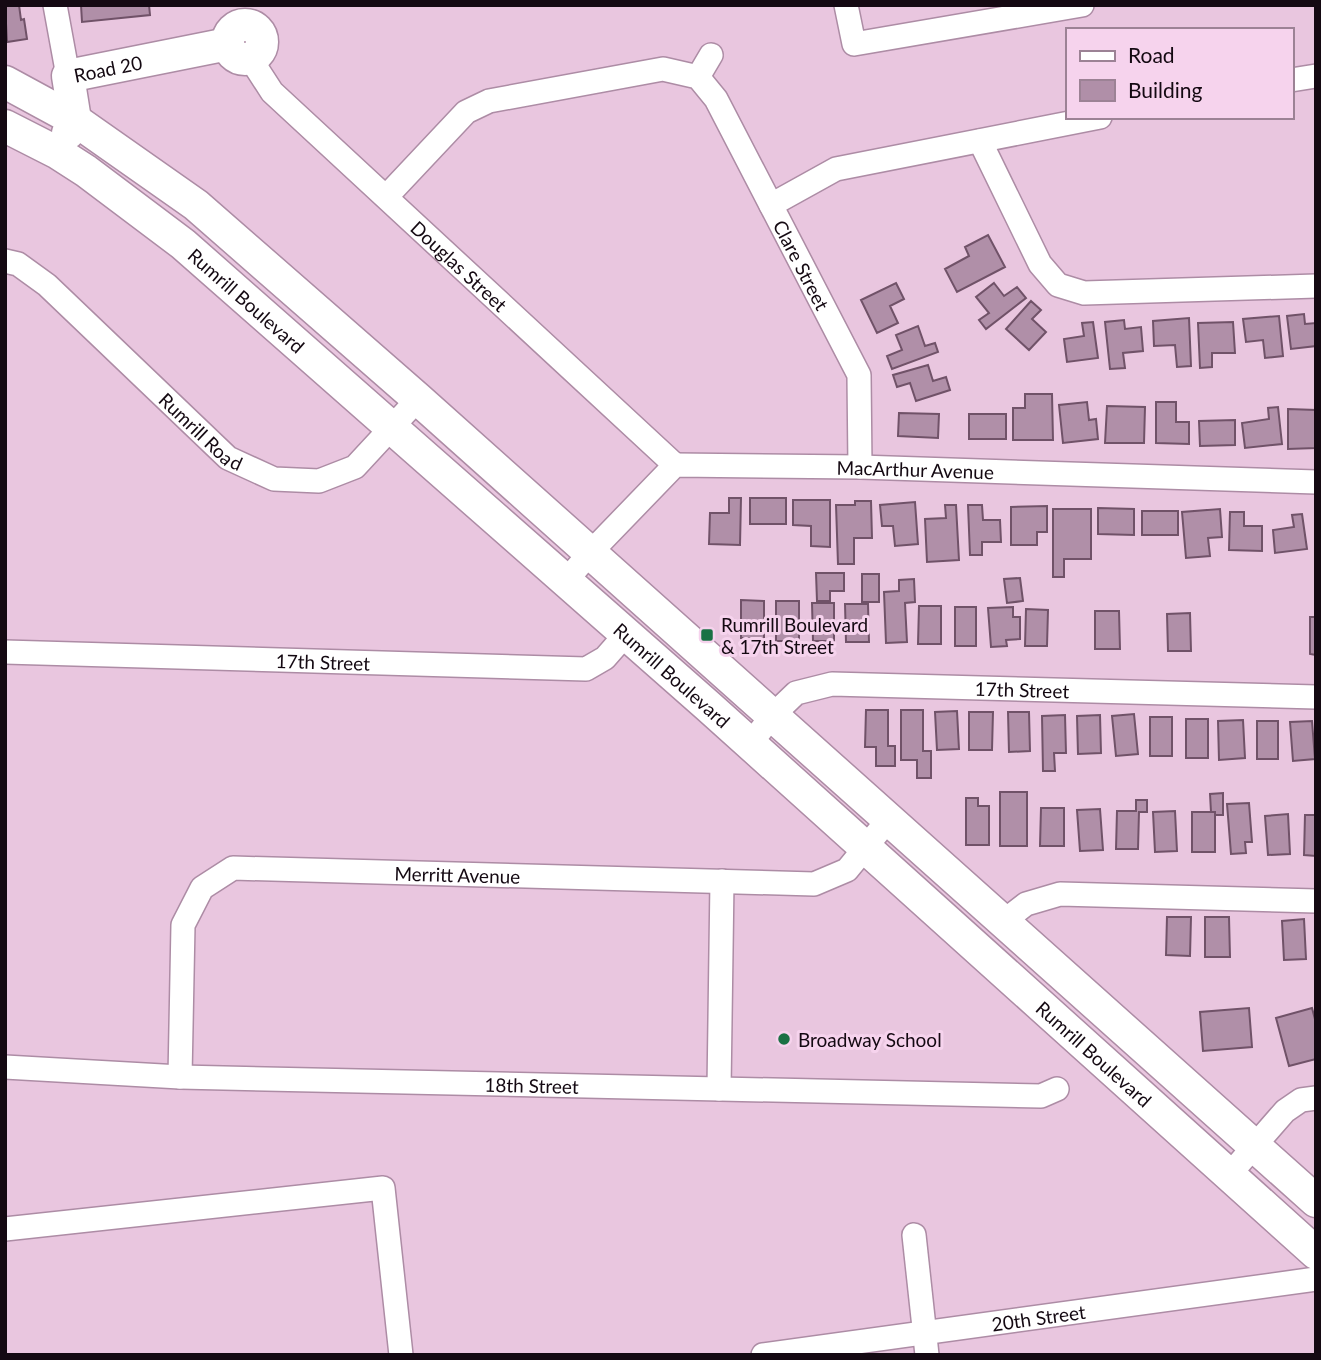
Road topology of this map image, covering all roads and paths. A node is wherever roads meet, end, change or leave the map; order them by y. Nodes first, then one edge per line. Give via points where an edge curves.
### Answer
1 (55, 5) edge
2 (846, 5) edge
3 (1082, 5) edge
4 (244, 33) edge
5 (711, 55) dead end
6 (68, 76) junction
7 (1316, 76) edge
8 (698, 77) junction
9 (1293, 80) edge
10 (5, 82) edge
11 (1090, 119) edge
12 (75, 120) junction
13 (5, 126) edge
14 (979, 141) junction
15 (58, 153) junction
16 (386, 197) junction
17 (771, 205) junction
18 (5, 261) edge
19 (1316, 286) edge
20 (418, 399) junction
21 (391, 426) junction
22 (675, 466) junction
23 (860, 467) junction
24 (1316, 482) edge
25 (589, 554) junction
26 (565, 582) junction
27 (626, 634) junction
28 (5, 652) edge
29 (1316, 696) edge
30 (772, 716) junction
31 (750, 744) junction
32 (888, 820) junction
33 (864, 848) junction
34 (722, 881) junction
35 (1316, 901) edge
36 (1004, 921) junction
37 (5, 1067) edge
38 (180, 1077) junction
39 (719, 1089) junction
40 (1056, 1089) dead end
41 (1316, 1098) edge
42 (1253, 1147) junction
43 (1229, 1175) junction
44 (1316, 1201) edge
45 (5, 1229) edge
46 (914, 1235) dead end
47 (1316, 1253) edge
48 (1316, 1279) edge
49 (926, 1344) edge
50 (401, 1355) edge
51 (763, 1355) edge

1 - 6 street
2 - 3 street via 854,44
4 - 6 main road, Road 20
4 - 16 street, Douglas Street via 272,92
5 - 8 street
6 - 12 main road, Road 20
7 - 9 street
8 - 16 street via 663,69 489,101 466,112
8 - 17 street, Clare Street via 716,99
10 - 12 main road, Rumrill Boulevard
11 - 14 street
12 - 15 main road
12 - 20 main road, Rumrill Boulevard via 196,205
13 - 15 main road, Rumrill Boulevard
14 - 17 street via 836,169
14 - 19 street via 1040,264 1058,285 1084,293
15 - 21 main road, Rumrill Boulevard via 183,244
16 - 22 street, Douglas Street
17 - 23 street, Clare Street via 859,376
18 - 21 street, Rumrill Road via 18,264 47,285 228,458 274,479 319,481 355,467
20 - 21 street, Rumrill Road
20 - 25 main road, Rumrill Boulevard
21 - 26 main road, Rumrill Boulevard
22 - 23 street, MacArthur Avenue
22 - 25 street
23 - 24 street, MacArthur Avenue
25 - 26 street
25 - 30 main road, Rumrill Boulevard
26 - 27 main road, Rumrill Boulevard
27 - 28 street, 17th Street via 605,658 586,669
27 - 31 main road, Rumrill Boulevard
29 - 30 street, 17th Street via 832,684 796,693
30 - 31 street, 17th Street
30 - 32 main road, Rumrill Boulevard
31 - 33 main road, Rumrill Boulevard
32 - 33 street, Merritt Avenue
32 - 36 main road, Rumrill Boulevard
33 - 34 street, Merritt Avenue via 846,870 814,884
33 - 43 main road, Rumrill Boulevard
34 - 38 street, Merritt Avenue via 233,868 202,888 183,925
34 - 39 street
35 - 36 street via 1060,894 1026,904
36 - 42 main road, Rumrill Boulevard
37 - 38 street, 18th Street
38 - 39 street, 18th Street
39 - 40 street, 18th Street via 1041,1096
41 - 42 street via 1301,1100 1285,1111
42 - 43 street
42 - 44 main road, Rumrill Boulevard
43 - 47 main road, Rumrill Boulevard
45 - 50 street via 383,1188
46 - 49 street
48 - 49 street, 20th Street
49 - 51 street, 20th Street

